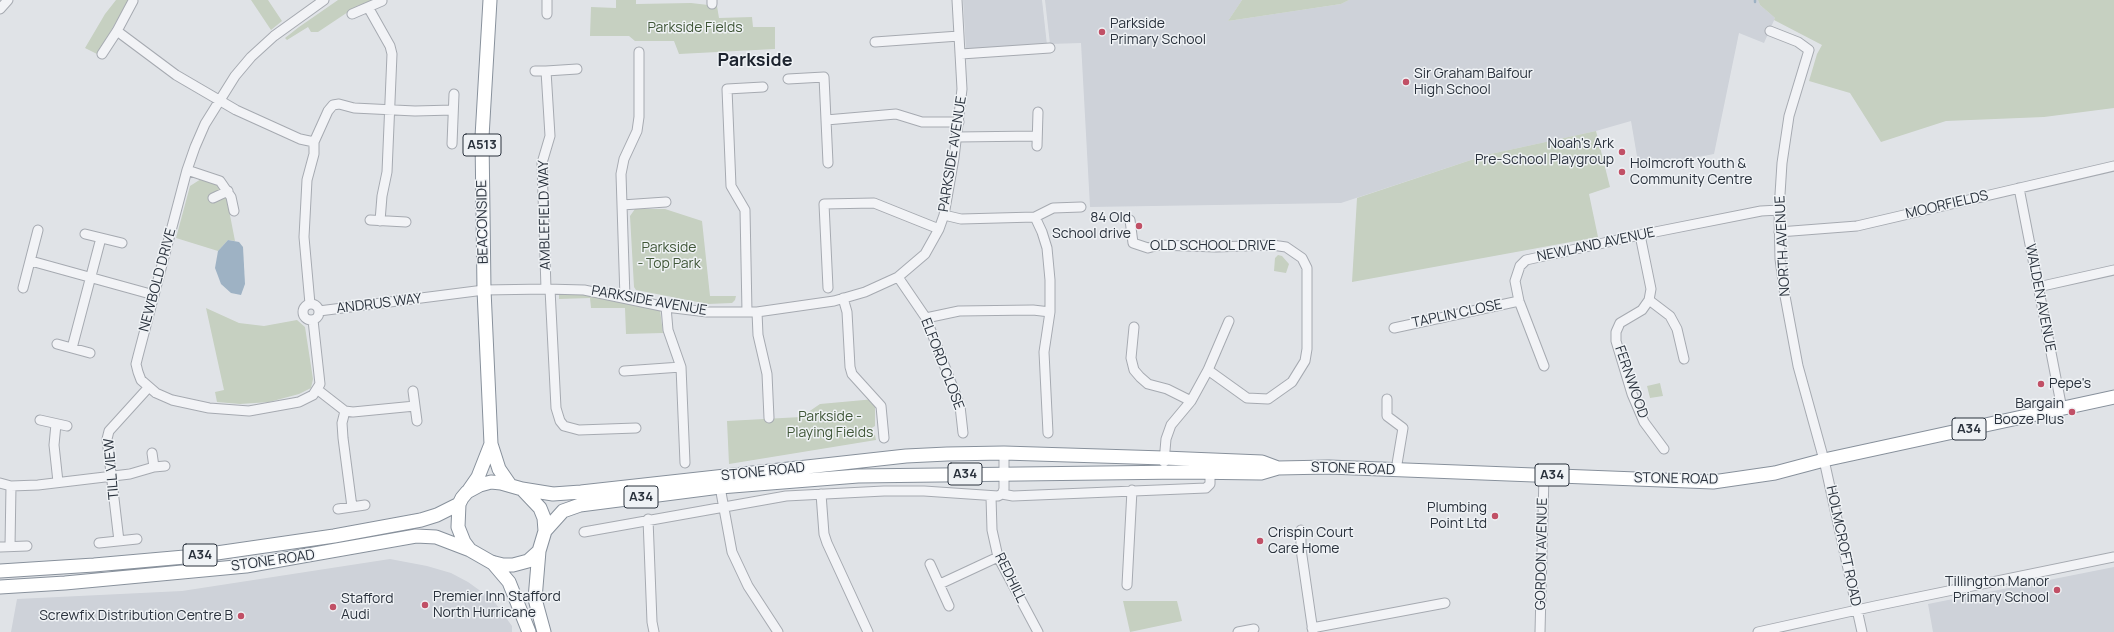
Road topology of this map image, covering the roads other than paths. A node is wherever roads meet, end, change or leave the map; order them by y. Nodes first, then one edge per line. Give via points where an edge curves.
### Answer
1 (324, 0) edge
2 (490, 0) edge
3 (547, 0) edge
4 (957, 0) edge
5 (134, 1) edge
6 (382, 1) dead end
7 (368, 7) junction
8 (352, 14) dead end
9 (547, 14) dead end
10 (117, 31) junction
11 (1770, 31) dead end
12 (959, 36) junction
13 (875, 42) dead end
14 (1050, 48) dead end
15 (639, 52) dead end
16 (102, 54) dead end
17 (961, 54) junction
18 (577, 69) dead end
19 (535, 71) dead end
20 (546, 71) junction
21 (788, 79) dead end
22 (763, 88) dead end
23 (454, 94) dead end
24 (218, 100) junction
25 (390, 110) junction
26 (453, 110) junction
27 (1038, 112) dead end
28 (826, 120) junction
29 (959, 122) junction
30 (1037, 136) junction
31 (957, 137) junction
32 (314, 142) junction
33 (452, 144) dead end
34 (1036, 146) dead end
35 (828, 163) dead end
36 (2114, 166) edge
37 (187, 170) junction
38 (2019, 188) junction
39 (228, 191) junction
40 (213, 198) dead end
41 (666, 202) dead end
42 (622, 205) junction
43 (1081, 206) dead end
44 (1779, 210) junction
45 (234, 212) dead end
46 (944, 215) junction
47 (1035, 217) junction
48 (370, 220) dead end
49 (1130, 220) dead end
50 (380, 221) junction
51 (406, 222) dead end
52 (939, 229) junction
53 (38, 230) dead end
54 (1779, 232) junction
55 (85, 234) dead end
56 (1640, 235) junction
57 (101, 238) junction
58 (122, 243) dead end
59 (31, 261) junction
60 (2114, 270) edge
61 (898, 277) junction
62 (91, 278) junction
63 (2038, 287) junction
64 (23, 288) dead end
65 (828, 288) dead end
66 (548, 289) junction
67 (484, 290) junction
68 (154, 295) junction
69 (625, 298) junction
70 (843, 298) junction
71 (1649, 300) junction
72 (1519, 301) junction
73 (310, 304) junction
74 (666, 307) junction
75 (319, 311) junction
76 (747, 312) junction
77 (757, 312) junction
78 (1050, 312) junction
79 (926, 318) junction
80 (313, 320) junction
81 (1229, 321) dead end
82 (1134, 327) dead end
83 (1394, 328) dead end
84 (57, 344) dead end
85 (72, 348) junction
86 (90, 353) dead end
87 (1684, 359) dead end
88 (1544, 366) dead end
89 (681, 368) junction
90 (1208, 370) junction
91 (624, 371) dead end
92 (148, 388) junction
93 (318, 390) junction
94 (413, 391) dead end
95 (2114, 397) edge
96 (1388, 399) dead end
97 (1191, 401) junction
98 (415, 406) junction
99 (2062, 409) junction
100 (345, 411) junction
101 (769, 418) dead end
102 (40, 420) dead end
103 (417, 421) dead end
104 (56, 424) junction
105 (631, 425) dead end
106 (67, 426) dead end
107 (963, 433) dead end
108 (1048, 433) dead end
109 (884, 438) dead end
110 (491, 444) junction
111 (1664, 449) dead end
112 (152, 453) dead end
113 (1004, 453) junction
114 (1164, 458) junction
115 (1824, 460) junction
116 (685, 463) dead end
117 (165, 466) dead end
118 (154, 467) junction
119 (1278, 468) junction
120 (1396, 470) junction
121 (1164, 472) junction
122 (1210, 472) junction
123 (1003, 474) junction
124 (1544, 475) junction
125 (112, 476) junction
126 (58, 482) junction
127 (0, 483) edge
128 (11, 486) junction
129 (516, 487) junction
130 (720, 487) junction
131 (1132, 490) junction
132 (468, 492) junction
133 (821, 494) junction
134 (1002, 494) junction
135 (991, 497) junction
136 (459, 504) junction
137 (365, 505) dead end
138 (352, 507) junction
139 (724, 508) junction
140 (338, 509) dead end
141 (648, 519) junction
142 (1301, 530) dead end
143 (545, 531) junction
144 (584, 532) dead end
145 (137, 539) dead end
146 (119, 541) junction
147 (99, 543) dead end
148 (10, 546) junction
149 (26, 546) dead end
150 (0, 547) edge
151 (470, 550) junction
152 (539, 551) junction
153 (998, 557) junction
154 (2114, 557) edge
155 (491, 562) junction
156 (930, 564) dead end
157 (0, 571) edge
158 (940, 584) junction
159 (1127, 584) dead end
160 (0, 587) edge
161 (1445, 603) dead end
162 (949, 606) dead end
163 (1857, 610) junction
164 (1254, 629) dead end
165 (1313, 630) edge
166 (528, 632) edge
167 (544, 632) edge
168 (654, 632) edge
169 (778, 632) edge
170 (868, 632) edge
171 (1038, 632) edge
172 (1238, 632) edge
173 (1540, 632) edge
174 (1758, 632) edge
175 (1862, 632) edge

1 - 24 street, NEWBOLD DRIVE via 274,36 235,76
2 - 67 highway, BEACONSIDE / A513 via 482,137
3 - 9 street
4 - 12 street, PARKSIDE AVENUE
5 - 10 street
6 - 7 street
7 - 8 street
7 - 25 street via 392,54
10 - 16 street
10 - 24 street via 176,74
11 - 44 street, NORTH AVENUE via 1798,42 1809,50 1789,116
12 - 13 street
12 - 17 street, PARKSIDE AVENUE
14 - 17 street
15 - 42 street via 639,118 637,131 624,159 621,174
17 - 29 street, PARKSIDE AVENUE via 962,89
18 - 20 street
19 - 20 street
20 - 66 street, AMBLEFIELD WAY via 550,136 542,164
21 - 28 street via 824,77
22 - 76 street via 727,89 731,186 745,210
23 - 26 street
24 - 32 street via 300,139
24 - 37 street, NEWBOLD DRIVE via 194,146
25 - 26 street
25 - 32 street via 333,105
25 - 50 street via 387,172
26 - 33 street
27 - 30 street
28 - 29 street via 896,114 922,122
28 - 35 street
29 - 31 street, PARKSIDE AVENUE
30 - 31 street
30 - 34 street
31 - 46 street, PARKSIDE AVENUE
32 - 73 street via 314,154 307,180 304,227
36 - 38 street, MOORFIELDS
37 - 39 street via 220,181
37 - 68 street, NEWBOLD DRIVE
38 - 54 street, MOORFIELDS via 1857,226
38 - 63 street, WALDEN AVENUE
39 - 40 street
39 - 45 street
41 - 42 street
42 - 69 street
43 - 47 street via 1053,208
44 - 54 street, NORTH AVENUE
44 - 56 street, NEWLAND AVENUE via 1762,211
46 - 47 street via 961,219
46 - 52 street, PARKSIDE AVENUE
47 - 78 street via 1046,248
48 - 50 street
49 - 90 street, OLD SCHOOL DRIVE via 1133,243 1148,248 1159,244 1216,247 1272,244 1286,247 1302,258 1307,268 1306,350 1305,361 1292,382 1268,399 1247,398
50 - 51 street
52 - 61 street, PARKSIDE AVENUE via 925,254
52 - 65 street via 874,203 824,204
53 - 59 street
54 - 115 street, NORTH AVENUE via 1790,330
55 - 57 street
56 - 71 street via 1651,289
56 - 72 street, NEWLAND AVENUE via 1526,260 1520,266 1515,281
57 - 58 street
57 - 62 street
59 - 62 street
59 - 64 street
60 - 63 street
61 - 70 street, PARKSIDE AVENUE
61 - 79 street, ELFORD CLOSE
62 - 68 street
62 - 85 street
63 - 99 street, WALDEN AVENUE
66 - 67 street, PARKSIDE AVENUE
66 - 69 street, PARKSIDE AVENUE via 584,290
66 - 105 street, AMBLEFIELD WAY via 556,408 560,421 564,426 578,430
67 - 75 street, ANDRUS WAY via 439,302
67 - 110 highway, BEACONSIDE / A513
68 - 92 street, NEWBOLD DRIVE via 136,364 141,380
69 - 74 street, PARKSIDE AVENUE
70 - 77 street, PARKSIDE AVENUE
70 - 109 street via 847,312 852,374 881,406
71 - 87 street via 1670,316 1677,329
71 - 111 street, FERNWOOD via 1642,310 1620,323 1616,341 1644,422
72 - 83 street, TAPLIN CLOSE
72 - 88 street, NEWLAND AVENUE
73 - 75 street
73 - 80 street via 304,308 303,314 308,320
74 - 76 street, PARKSIDE AVENUE via 707,312
74 - 89 street via 668,330
75 - 80 street
76 - 77 street, PARKSIDE AVENUE
77 - 101 street via 758,335 767,374
78 - 79 street via 959,311
78 - 108 street via 1044,352
79 - 107 street, ELFORD CLOSE via 960,406
80 - 93 street via 320,378
81 - 90 street
82 - 97 street via 1134,370 1148,384 1167,389
84 - 85 street
85 - 86 street
89 - 91 street
89 - 116 street
90 - 97 street
92 - 93 street via 172,400 235,411 261,410 286,405 304,400
92 - 125 street, TILL VIEW via 109,431 107,439
93 - 100 street
94 - 98 street
95 - 99 highway, STONE ROAD / A34
96 - 120 street via 1387,416 1403,428
97 - 114 street via 1171,425
98 - 100 street
98 - 103 street
99 - 115 highway, STONE ROAD / A34
100 - 138 street via 342,423 343,438
102 - 104 street
104 - 106 street
104 - 126 street via 54,436
110 - 129 highway, BEACONSIDE / A513 via 498,469
110 - 132 highway, BEACONSIDE / A513 via 478,476
112 - 118 street
113 - 114 highway, STONE ROAD / A34
113 - 123 street
113 - 129 highway, STONE ROAD / A34 via 906,456 553,494
114 - 119 highway, STONE ROAD / A34 via 1262,462
114 - 121 street
115 - 124 highway, STONE ROAD / A34 via 1775,473 1713,482
115 - 163 street, HOLMCROFT ROAD
117 - 118 street
118 - 125 street
119 - 120 highway, STONE ROAD / A34
119 - 122 highway, STONE ROAD / A34 via 1261,473
120 - 124 highway, STONE ROAD / A34
121 - 122 highway, STONE ROAD / A34
121 - 123 highway, STONE ROAD / A34
122 - 131 street, STONE ROAD via 1210,484 1206,488
123 - 130 highway, STONE ROAD / A34 via 858,476
123 - 134 street
124 - 173 street, GORDON AVENUE
125 - 126 street
125 - 146 street, TILL VIEW
126 - 128 street
127 - 128 street
128 - 148 street
129 - 132 highway via 491,482
129 - 143 highway via 540,508
130 - 139 street
130 - 143 highway, STONE ROAD / A34 via 569,508 555,518
131 - 134 street, STONE ROAD via 1013,496
131 - 159 street
132 - 136 highway
133 - 135 street, STONE ROAD via 924,491
133 - 139 street, STONE ROAD via 786,496
133 - 170 street via 827,543
134 - 135 street, STONE ROAD
135 - 153 street, REDHILL via 992,530
136 - 151 highway via 458,527
136 - 157 highway, STONE ROAD / A34 via 421,520 334,536 196,556
137 - 138 street
138 - 140 street
139 - 141 street, STONE ROAD
139 - 169 street via 737,566
141 - 144 street, STONE ROAD
141 - 168 street
142 - 165 street via 1301,549
143 - 152 highway
145 - 146 street
146 - 147 street
148 - 149 street
148 - 150 street
151 - 155 highway
151 - 160 highway, STONE ROAD / A34 via 436,537 416,536 246,566 65,584
152 - 155 highway via 521,564 504,565
152 - 167 highway via 535,599
153 - 158 street
153 - 171 street, REDHILL
154 - 163 street
155 - 166 highway via 509,582
156 - 158 street
158 - 162 street
161 - 165 street
163 - 174 street
163 - 175 street, HOLMCROFT ROAD
164 - 172 street

